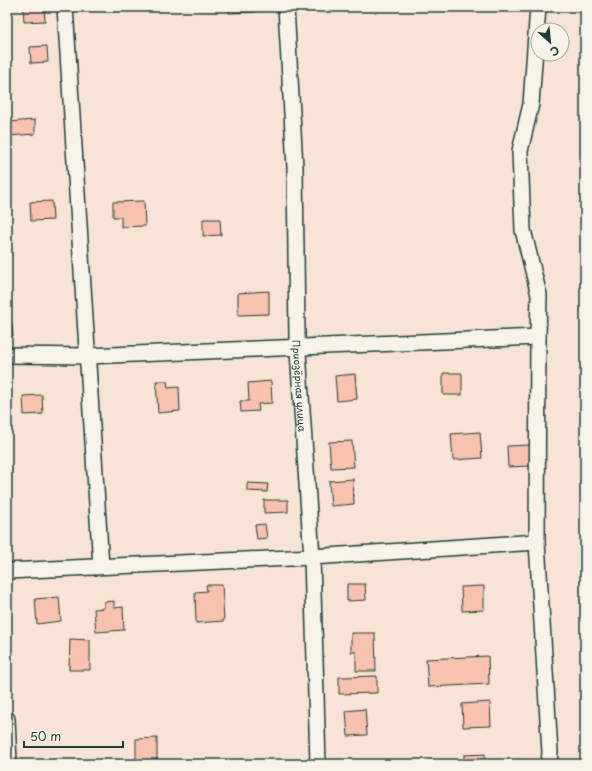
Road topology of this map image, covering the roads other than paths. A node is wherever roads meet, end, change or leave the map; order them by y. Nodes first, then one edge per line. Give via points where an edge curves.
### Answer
1 (65, 7) edge
2 (286, 7) edge
3 (538, 7) edge
4 (538, 337) junction
5 (297, 347) junction
6 (7, 355) edge
7 (87, 356) junction
8 (538, 542) junction
9 (312, 556) junction
10 (101, 566) junction
11 (7, 571) edge
12 (7, 719) edge
13 (9, 764) edge
14 (318, 764) edge
15 (549, 764) edge

1 - 7 street
2 - 5 street, Приозёрная улица via 296,167
3 - 4 street via 531,104 520,151 523,230 539,295
4 - 5 street
4 - 8 street
5 - 7 street
5 - 9 street, Приозёрная улица
6 - 7 street
7 - 10 street
8 - 9 street
8 - 15 street
9 - 10 street
9 - 14 street, Приозёрная улица
10 - 11 street
12 - 13 street

